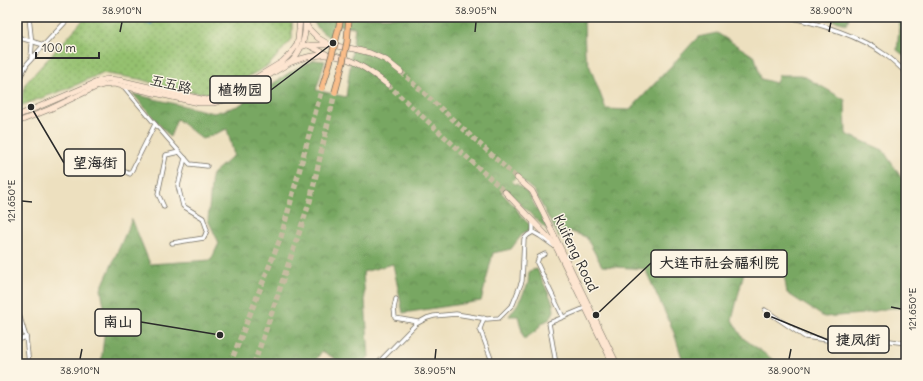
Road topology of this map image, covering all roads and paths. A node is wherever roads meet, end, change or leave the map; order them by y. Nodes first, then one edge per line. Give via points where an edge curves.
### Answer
1 (29, 17) edge
2 (70, 17) edge
3 (300, 17) edge
4 (341, 17) edge
5 (349, 17) edge
6 (789, 17) edge
7 (305, 18) edge
8 (299, 30) junction
9 (17, 37) edge
10 (304, 39) junction
11 (32, 41) junction
12 (44, 45) junction
13 (305, 45) junction
14 (321, 45) junction
15 (330, 45) junction
16 (320, 51) junction
17 (291, 53) junction
18 (327, 54) junction
19 (32, 59) junction
20 (291, 62) junction
21 (401, 72) tunnel mouth
22 (906, 73) edge
23 (118, 80) junction
24 (17, 82) edge
25 (388, 85) tunnel mouth
26 (123, 86) junction
27 (322, 88) tunnel mouth
28 (335, 92) tunnel mouth
29 (17, 116) edge
30 (17, 121) edge
31 (155, 124) junction
32 (179, 152) junction
33 (185, 158) junction
34 (103, 162) dead end
35 (207, 166) dead end
36 (517, 178) tunnel mouth
37 (504, 192) tunnel mouth
38 (164, 207) dead end
39 (533, 221) junction
40 (533, 232) junction
41 (172, 243) dead end
42 (556, 247) junction
43 (545, 254) dead end
44 (396, 298) dead end
45 (17, 308) edge
46 (585, 308) junction
47 (765, 310) dead end
48 (563, 317) junction
49 (484, 318) junction
50 (419, 322) junction
51 (26, 337) junction
52 (17, 341) edge
53 (906, 343) edge
54 (29, 364) edge
55 (376, 364) edge
56 (493, 364) edge
57 (556, 364) edge
58 (613, 364) edge
59 (617, 364) edge

1 - 11 street
2 - 12 street
3 - 8 main road, 五五路
4 - 27 main road, bridge via 337,40
5 - 28 main road, bridge via 347,42
6 - 22 street via 856,38 887,56
7 - 10 main road
7 - 15 main road via 308,28
8 - 10 main road
8 - 17 main road, 五五路 via 296,46
9 - 11 street
10 - 13 main road
11 - 12 street
11 - 19 street
12 - 19 street
13 - 14 main road
13 - 16 main road
13 - 17 main road
13 - 20 main road, 五五路
14 - 15 main road
14 - 16 main road
15 - 21 main road via 370,53 386,60
16 - 18 main road
17 - 23 main road, 五五路 via 269,71 234,92 206,100
18 - 20 main road
18 - 25 main road via 356,63
19 - 24 street
20 - 26 main road, 五五路 via 231,98 213,103 198,103
23 - 26 street
23 - 29 main road, 五五路 via 107,79 97,82
26 - 30 main road, 五五路 via 102,85
26 - 31 street
31 - 32 street
31 - 34 street via 130,174
32 - 33 street
32 - 38 street via 166,155 158,194
33 - 35 street via 190,164
33 - 41 street via 178,186 183,206 203,218 207,230 204,238
36 - 59 main road, Kuifeng Road via 532,191
37 - 39 main road, Kuifeng Road
39 - 40 street
39 - 42 main road, Kuifeng Road
40 - 42 street
40 - 49 street via 524,238 522,281 513,304 499,318
42 - 46 main road, Kuifeng Road
43 - 48 street via 539,257 537,263
44 - 50 street via 395,318
45 - 51 street
46 - 48 street
46 - 58 main road, Kuifeng Road
47 - 53 street via 804,337 827,340 843,335
48 - 57 street via 549,322
49 - 50 street via 456,314 434,316
49 - 56 street via 480,329
50 - 55 street
51 - 52 street
51 - 54 street

